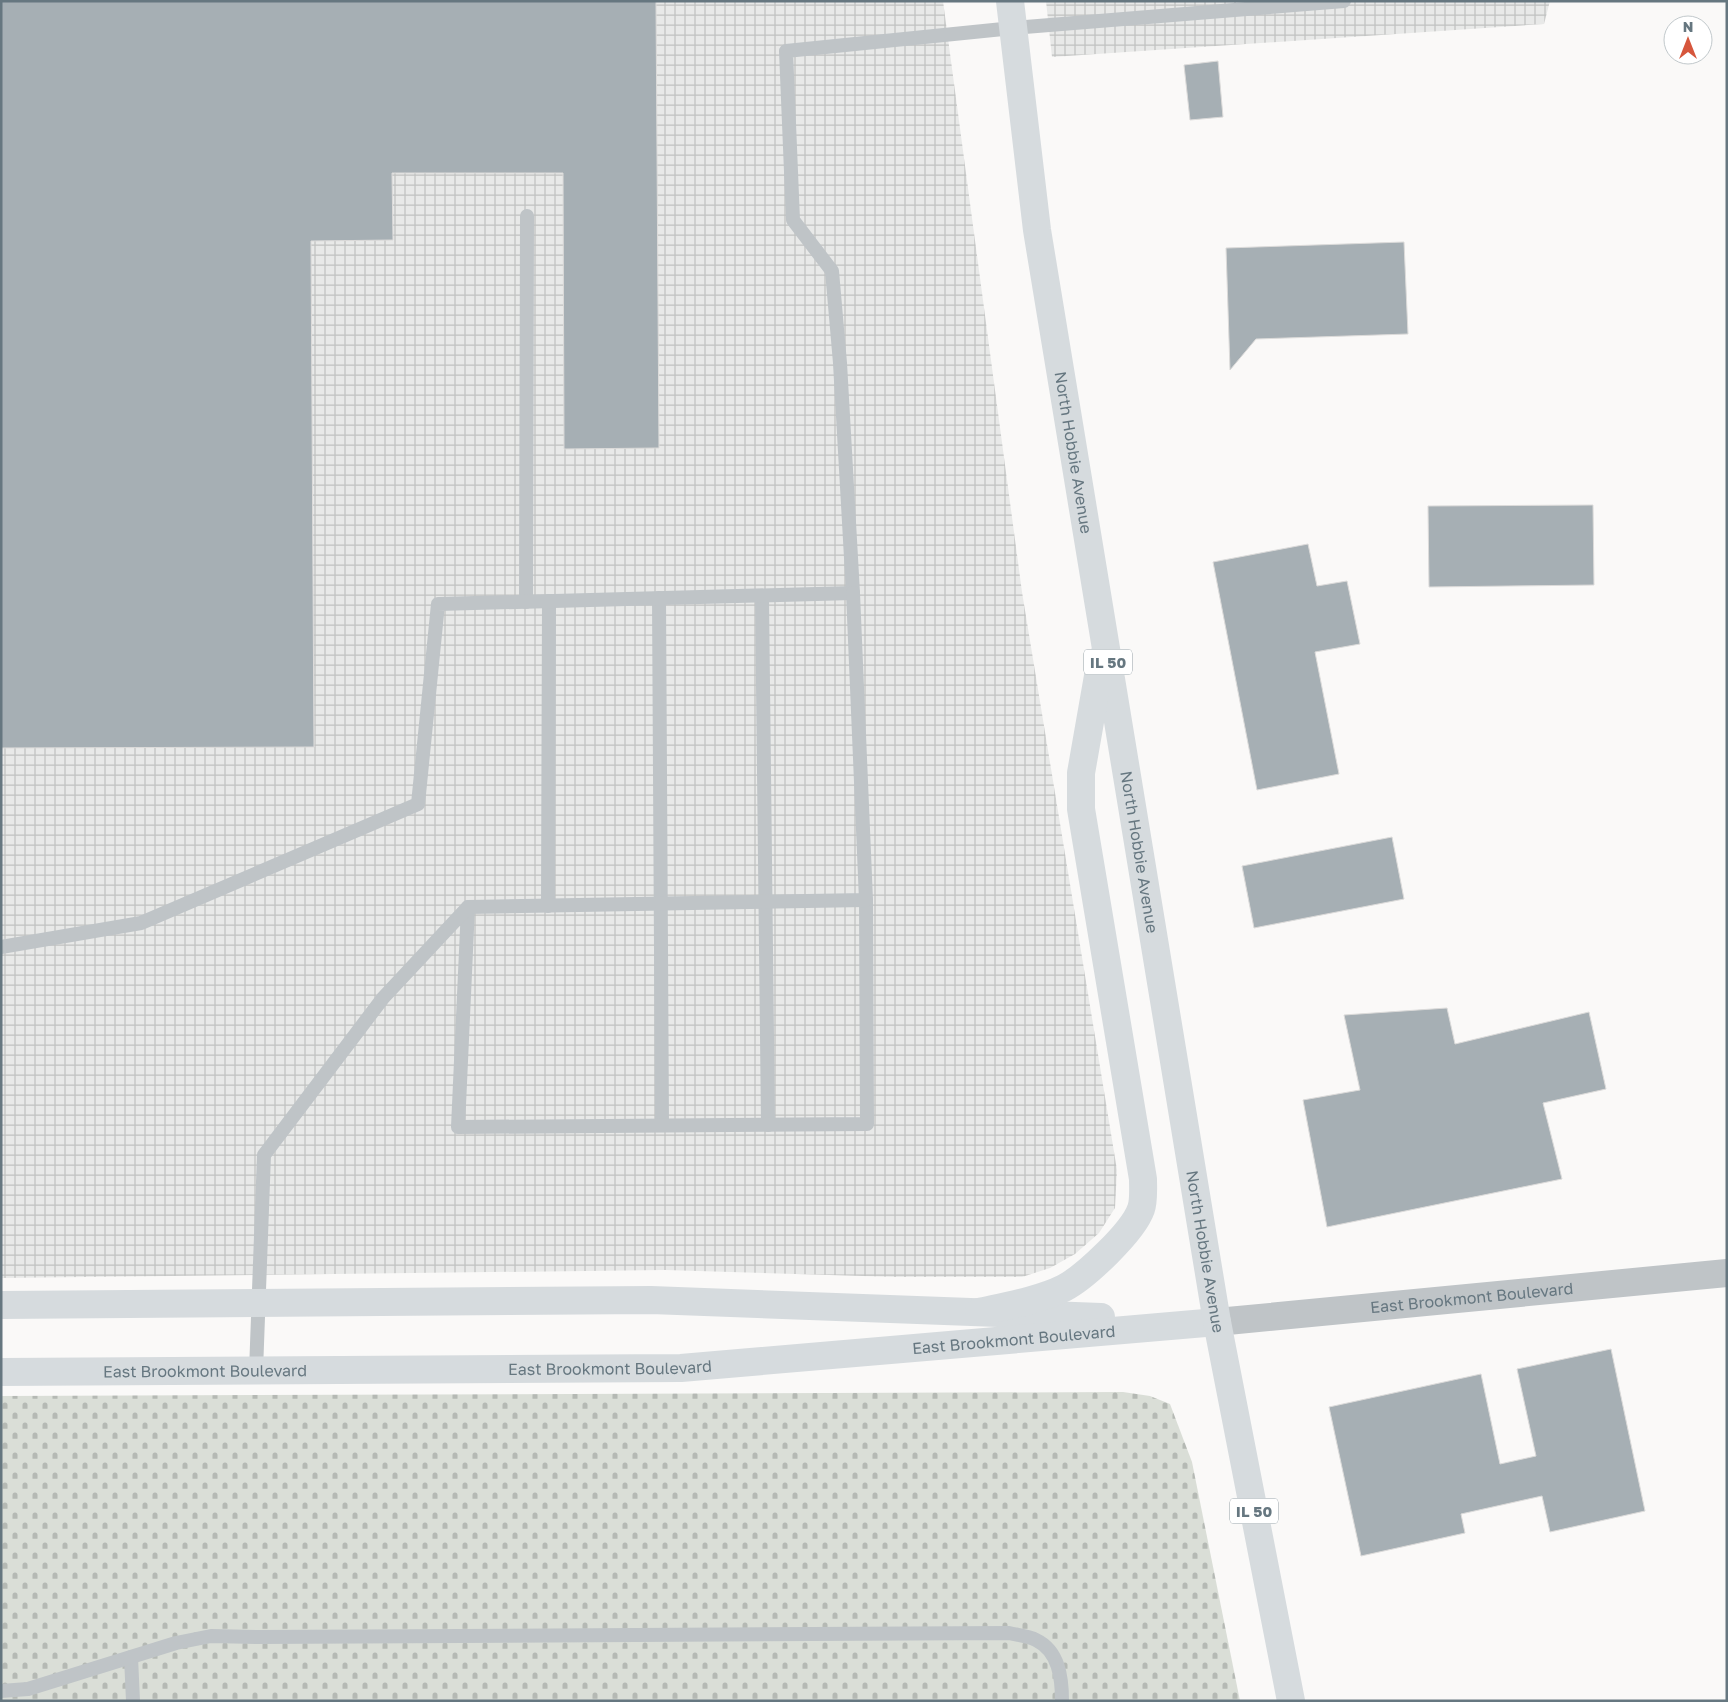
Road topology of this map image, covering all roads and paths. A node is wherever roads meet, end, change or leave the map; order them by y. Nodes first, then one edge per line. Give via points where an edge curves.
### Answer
1 (1010, 1) edge
2 (1344, 1) edge
3 (1013, 28) junction
4 (527, 216) dead end
5 (853, 593) junction
6 (762, 596) junction
7 (659, 598) junction
8 (549, 601) junction
9 (526, 602) junction
10 (1104, 638) junction
11 (866, 900) junction
12 (765, 902) junction
13 (662, 904) junction
14 (548, 906) junction
15 (468, 907) junction
16 (1, 947) edge
17 (662, 1125) junction
18 (768, 1125) junction
19 (1727, 1273) edge
20 (258, 1302) junction
21 (1, 1304) edge
22 (980, 1312) junction
23 (1217, 1322) junction
24 (256, 1371) junction
25 (1, 1372) edge
26 (131, 1657) junction
27 (1, 1691) edge
28 (133, 1701) edge
29 (1062, 1701) edge
30 (1291, 1701) edge

1 - 3 main road, North Hobbie Avenue / IL 50
2 - 3 lane
3 - 5 lane via 786,51 793,220 832,270
3 - 10 main road, North Hobbie Avenue / IL 50 via 1037,230
4 - 9 lane
5 - 6 lane
5 - 11 lane
6 - 7 lane
6 - 12 lane
7 - 8 lane
7 - 13 lane
8 - 9 lane
8 - 14 lane
9 - 16 lane via 438,604 418,804 141,923
10 - 22 main road via 1081,773 1081,809 1143,1179 1142,1209 1123,1238 1065,1288
10 - 23 main road, North Hobbie Avenue / IL 50
11 - 12 lane
11 - 18 lane via 867,1124
12 - 13 lane
12 - 18 lane
13 - 14 lane
13 - 17 lane
14 - 15 lane
15 - 17 lane via 458,1127
15 - 20 lane via 383,998 264,1155
17 - 18 lane
19 - 23 street, East Brookmont Boulevard
20 - 21 main road, East Brookmont Boulevard
20 - 22 main road, East Brookmont Boulevard via 651,1300
20 - 24 lane
22 - 23 main road, East Brookmont Boulevard
23 - 24 main road, East Brookmont Boulevard via 681,1368
23 - 30 main road, North Hobbie Avenue / IL 50
24 - 25 main road, East Brookmont Boulevard
26 - 27 lane via 28,1689
26 - 28 lane
26 - 29 lane via 211,1636 1009,1633 1036,1640 1055,1656 1062,1683

